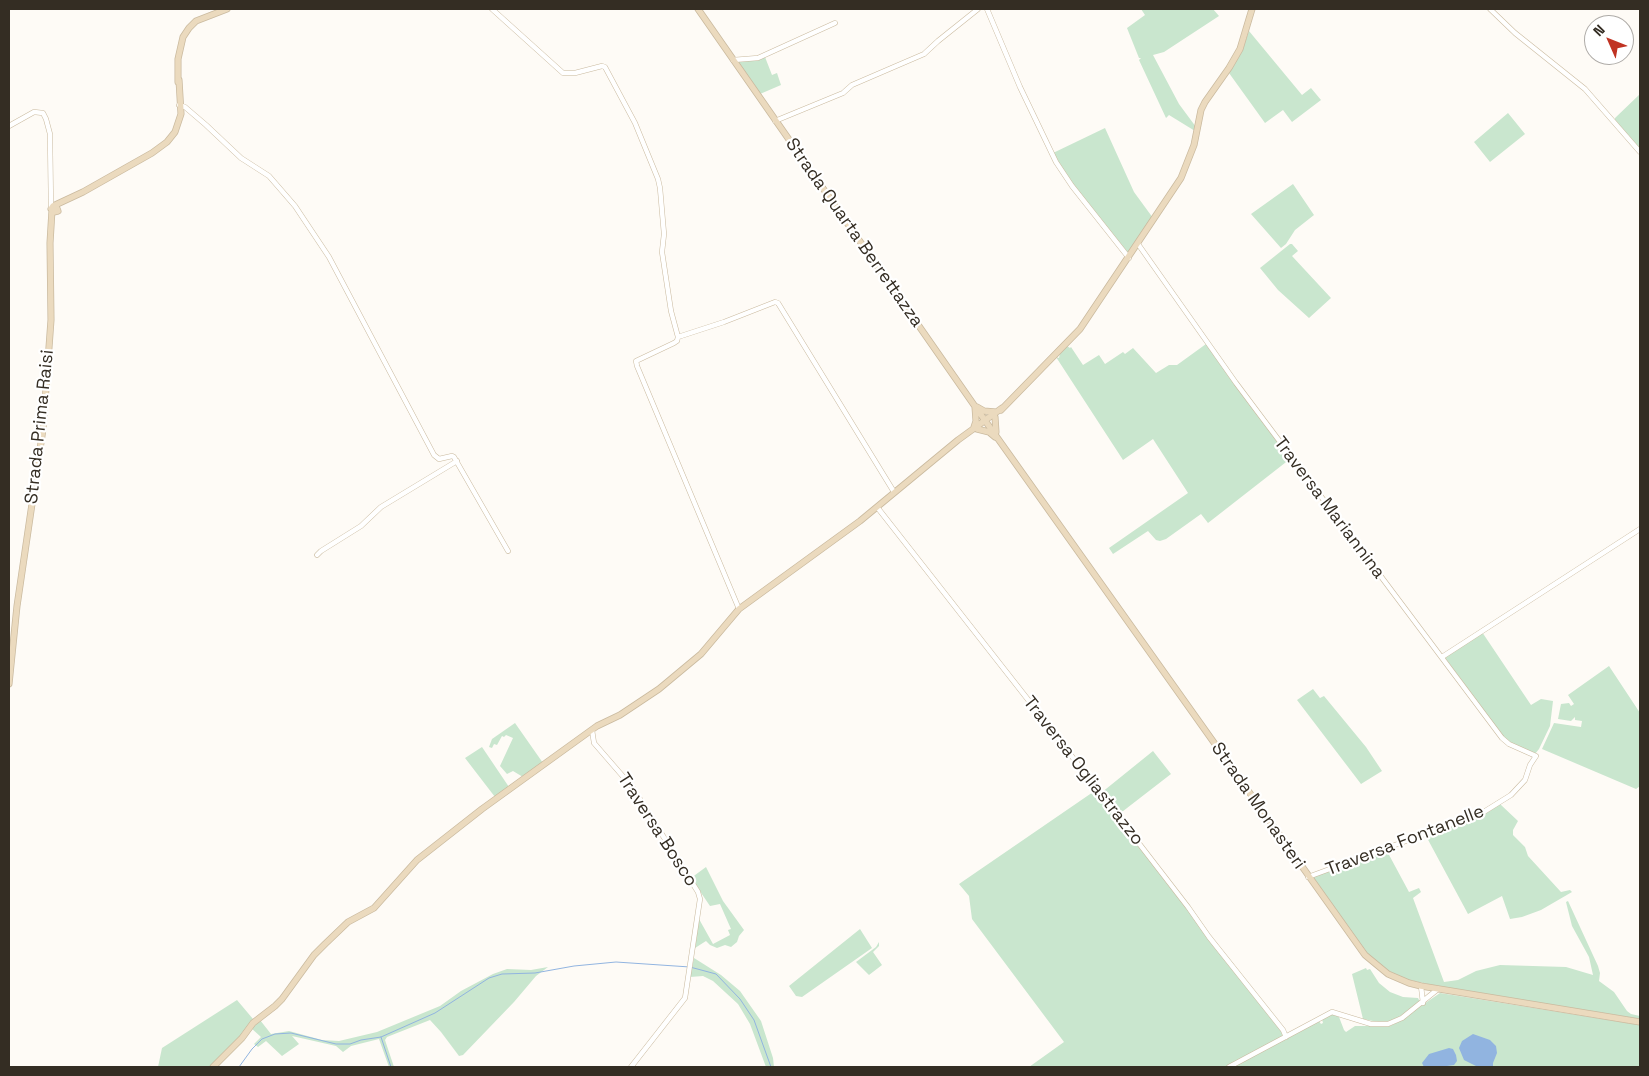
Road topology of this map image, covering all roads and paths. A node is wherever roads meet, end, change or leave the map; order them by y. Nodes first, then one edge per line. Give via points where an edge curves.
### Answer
1 (227, 9) edge
2 (492, 9) edge
3 (698, 9) edge
4 (978, 9) edge
5 (986, 9) edge
6 (1252, 9) edge
7 (1490, 9) edge
8 (835, 23) dead end
9 (733, 60) junction
10 (180, 106) junction
11 (775, 121) junction
12 (9, 126) edge
13 (1640, 152) edge
14 (54, 208) junction
15 (1138, 244) junction
16 (1129, 258) junction
17 (678, 337) junction
18 (974, 405) junction
19 (996, 415) junction
20 (986, 421) junction
21 (975, 429) junction
22 (1000, 441) junction
23 (457, 461) junction
24 (894, 492) junction
25 (877, 507) junction
26 (1640, 529) edge
27 (508, 551) dead end
28 (317, 556) dead end
29 (739, 609) junction
30 (1442, 657) junction
31 (9, 684) edge
32 (592, 730) junction
33 (1536, 756) joint
34 (1308, 877) junction
35 (1421, 986) junction
36 (1438, 989) junction
37 (1423, 1002) junction
38 (1640, 1022) edge
39 (1286, 1037) junction
40 (213, 1067) edge
41 (631, 1067) edge
42 (1229, 1067) edge

1 - 10 main road via 196,21 182,37 178,80
2 - 17 street via 563,73 602,66 608,70 658,179 664,234 662,252
3 - 9 main road, Strada Quarta Berrettazza
4 - 11 street via 924,54
5 - 16 street via 1056,162
6 - 15 main road via 1240,49 1204,102 1194,145 1181,178
7 - 13 street via 1585,89
8 - 9 street via 758,58
9 - 11 main road, Strada Quarta Berrettazza
10 - 14 main road via 180,120 167,142
10 - 23 street via 241,158 269,176 295,206 329,257 434,455 439,459 452,456
11 - 18 main road, Strada Quarta Berrettazza
12 - 14 street via 34,112 43,113 49,125
14 - 31 main road, Strada Prima Raisi via 50,229 51,320 43,429
15 - 16 main road
15 - 30 street, Traversa Mariannina via 1236,383
16 - 19 main road via 1080,329
17 - 24 street via 778,303
17 - 29 street via 674,343 636,361
18 - 19 main road
18 - 20 main road, Strada Quarta Berrettazza
18 - 21 main road
19 - 20 main road
19 - 22 main road via 995,428
20 - 21 main road
20 - 22 main road, Strada Monasteri
21 - 22 main road via 989,432
21 - 24 main road
22 - 34 main road, Strada Monasteri
23 - 27 street
23 - 28 street via 381,507 361,526
24 - 25 main road
25 - 29 main road
25 - 39 street, Traversa Ogliastrazzo
26 - 30 street
29 - 32 main road via 692,663 644,699
30 - 33 street, Traversa Mariannina via 1502,738
32 - 40 main road via 452,832 418,860 374,908 348,922 314,955 282,999 253,1023
32 - 41 street, Traversa Bosco via 594,743 633,788 700,899 685,998
33 - 34 street, Traversa Fontanelle via 1525,780 1511,795 1482,813
34 - 35 main road, Strada Monasteri via 1365,955 1388,974
35 - 36 main road, Strada Monasteri
35 - 37 street
36 - 37 street
36 - 38 main road, Strada Monasteri
37 - 39 street via 1388,1024 1371,1024 1332,1012
39 - 42 street

